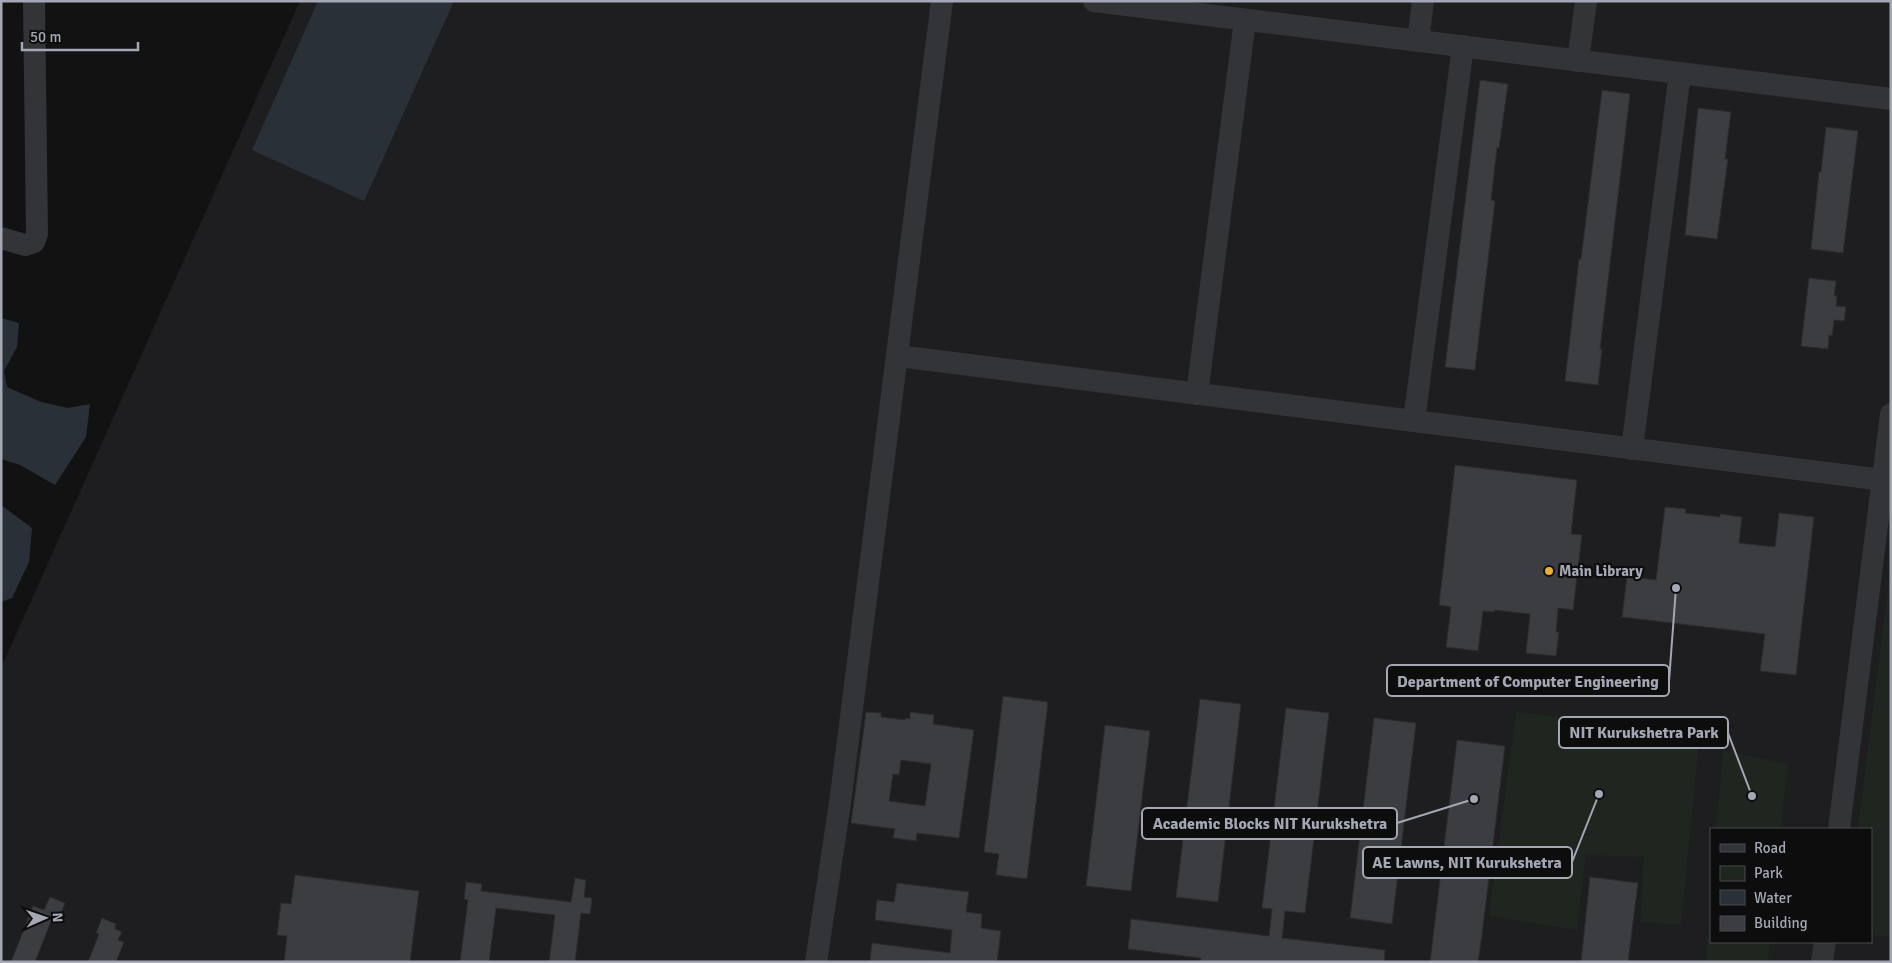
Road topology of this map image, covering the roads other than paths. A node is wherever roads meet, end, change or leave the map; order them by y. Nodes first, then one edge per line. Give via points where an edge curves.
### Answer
1 (34, 1) edge
2 (942, 1) edge
3 (1094, 1) edge
4 (1423, 1) edge
5 (1586, 1) edge
6 (1233, 13) edge
7 (1418, 41) junction
8 (1463, 46) junction
9 (1578, 61) junction
10 (1680, 73) junction
11 (1891, 99) edge
12 (1, 238) edge
13 (898, 356) junction
14 (1197, 394) junction
15 (1891, 414) edge
16 (1414, 421) junction
17 (1632, 449) junction
18 (1887, 481) edge
19 (1839, 828) edge
20 (1825, 943) edge
21 (816, 962) edge
22 (1822, 962) edge

1 - 12 street via 37,234 34,242 25,245
2 - 13 street
3 - 6 street
4 - 7 street
5 - 9 street
6 - 7 street
6 - 14 street
7 - 8 street
8 - 9 street
8 - 16 street
9 - 10 street
10 - 11 street
10 - 17 street
13 - 14 street
13 - 21 street
14 - 16 street
15 - 18 street
16 - 17 street
17 - 18 street
18 - 19 street
20 - 22 street

